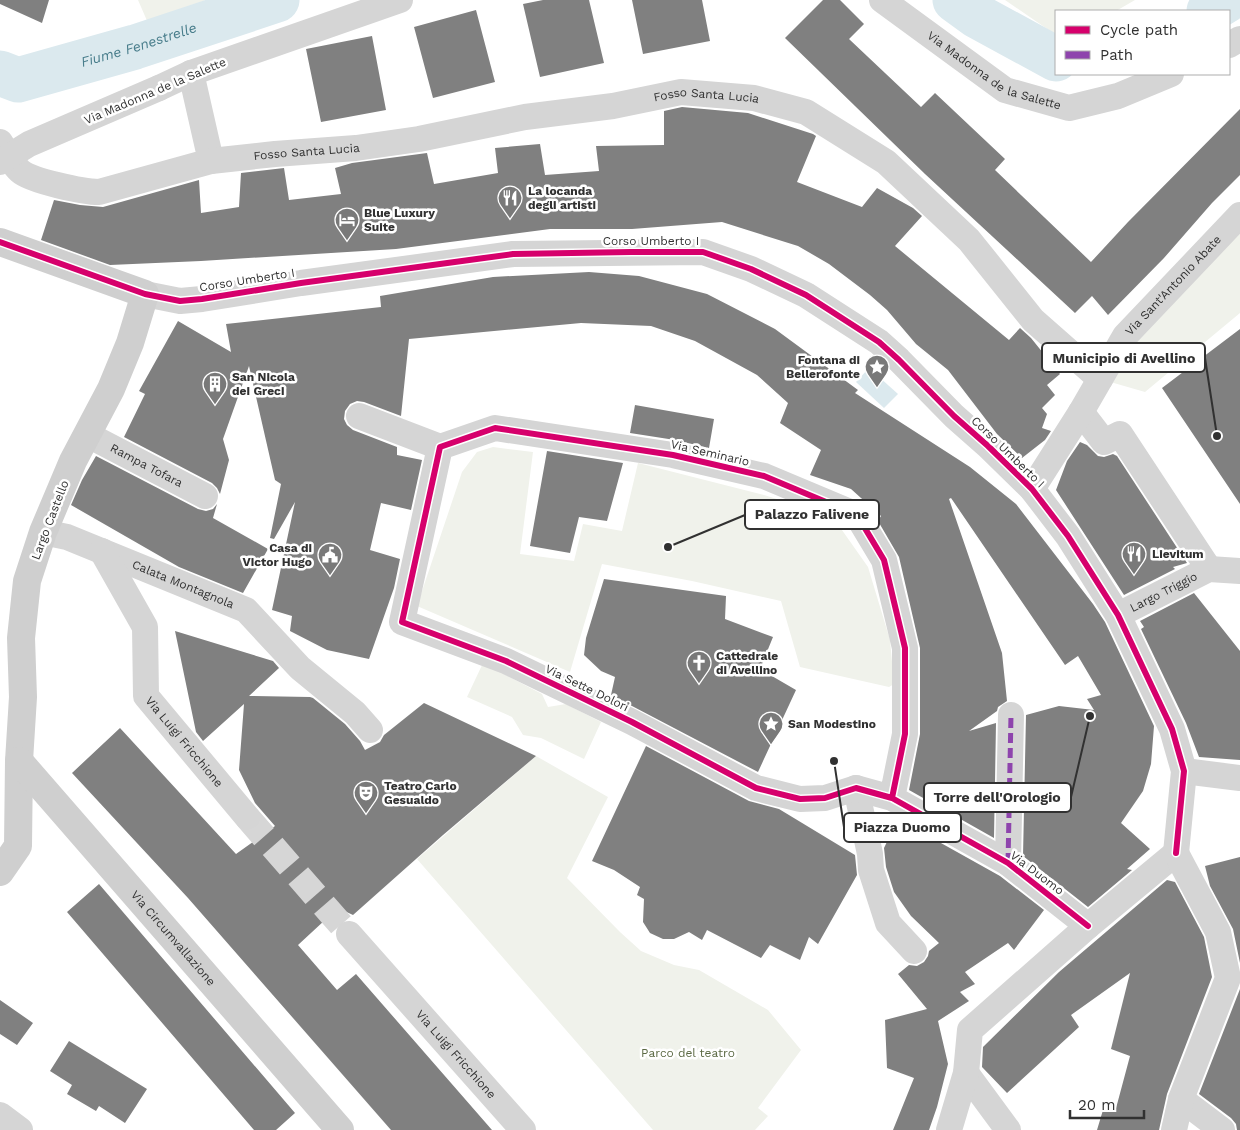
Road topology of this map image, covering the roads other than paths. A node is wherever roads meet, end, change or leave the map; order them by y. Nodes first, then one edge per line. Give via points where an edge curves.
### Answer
1 (400, 0) edge
2 (882, 0) edge
3 (191, 73) junction
4 (1169, 75) edge
5 (0, 142) edge
6 (212, 161) junction
7 (0, 162) edge
8 (1240, 215) edge
9 (0, 242) edge
10 (145, 294) junction
11 (1100, 379) junction
12 (1081, 412) junction
13 (359, 416) dead end
14 (88, 435) junction
15 (440, 447) junction
16 (1032, 489) junction
17 (205, 496) dead end
18 (43, 532) junction
19 (102, 551) junction
20 (1209, 569) junction
21 (1240, 571) edge
22 (1118, 615) junction
23 (1010, 715) dead end
24 (370, 730) dead end
25 (9, 762) edge
26 (1184, 771) junction
27 (1240, 778) edge
28 (856, 788) junction
29 (892, 798) junction
30 (247, 817) tunnel mouth
31 (1176, 853) junction
32 (1008, 863) junction
33 (0, 872) edge
34 (1088, 926) junction
35 (350, 934) tunnel mouth
36 (914, 951) dead end
37 (1232, 957) edge
38 (966, 1074) junction
39 (1182, 1099) junction
40 (0, 1115) edge
41 (20, 1130) edge
42 (340, 1130) edge
43 (523, 1130) edge
44 (948, 1130) edge
45 (1008, 1130) edge
46 (1174, 1130) edge
47 (1222, 1130) edge

1 - 3 street, Via Madonna de la Salette
2 - 4 street, Via Madonna de la Salette via 1005,90 1069,108 1118,96
3 - 6 street
3 - 7 street, Via Madonna de la Salette, bridge via 29,144
5 - 6 street, Fosso Santa Lucia via 19,171 28,177 86,192 99,192
6 - 11 street, Fosso Santa Lucia via 419,140 525,117 613,106 681,92 754,98 806,112 886,162 969,240 1033,320
8 - 11 street, Via Sant'Antonio Abate via 1125,336
9 - 10 street, Corso Umberto I
10 - 14 street, Largo Castello via 130,343
10 - 16 street, Corso Umberto I via 180,301 202,300 513,254 703,252 751,269 806,295 879,342
11 - 12 street, Via Sant'Antonio Abate
12 - 16 street, Via Sant'Antonio Abate
12 - 20 street via 1104,442 1120,434
13 - 15 street
14 - 17 street, Rampa Tofara
14 - 18 street, Largo Castello
15 - 28 street, Via Sette Dolori via 402,622 506,661 632,722 756,788 800,799 825,798
15 - 29 street, Via Seminario via 495,428 672,455 764,476 857,515 884,560 905,648 905,734
16 - 22 street, Corso Umberto I via 1068,536
18 - 19 street, Calata Montagnola via 67,537
18 - 25 street, Largo Castello via 27,581 21,638 23,697
19 - 24 street, Calata Montagnola via 246,610 300,668 355,713
19 - 30 street, Via Luigi Fricchione via 145,627 146,696
20 - 21 street, Largo Triggio
20 - 22 street, Largo Triggio
22 - 26 street, Corso Umberto I via 1172,729
23 - 32 street
25 - 33 street, Largo Castello via 18,846
25 - 42 street, Via Circumvallazione
26 - 27 street
26 - 31 street
28 - 29 street, Via Duomo
28 - 36 street via 871,870 888,923
29 - 32 street, Via Duomo
31 - 34 street
31 - 37 street
32 - 34 street, Via Duomo
34 - 38 street via 970,1030
35 - 43 street, Via Luigi Fricchione
37 - 39 street via 1228,978
38 - 44 street
38 - 45 street
39 - 46 street
39 - 47 street
40 - 41 street

